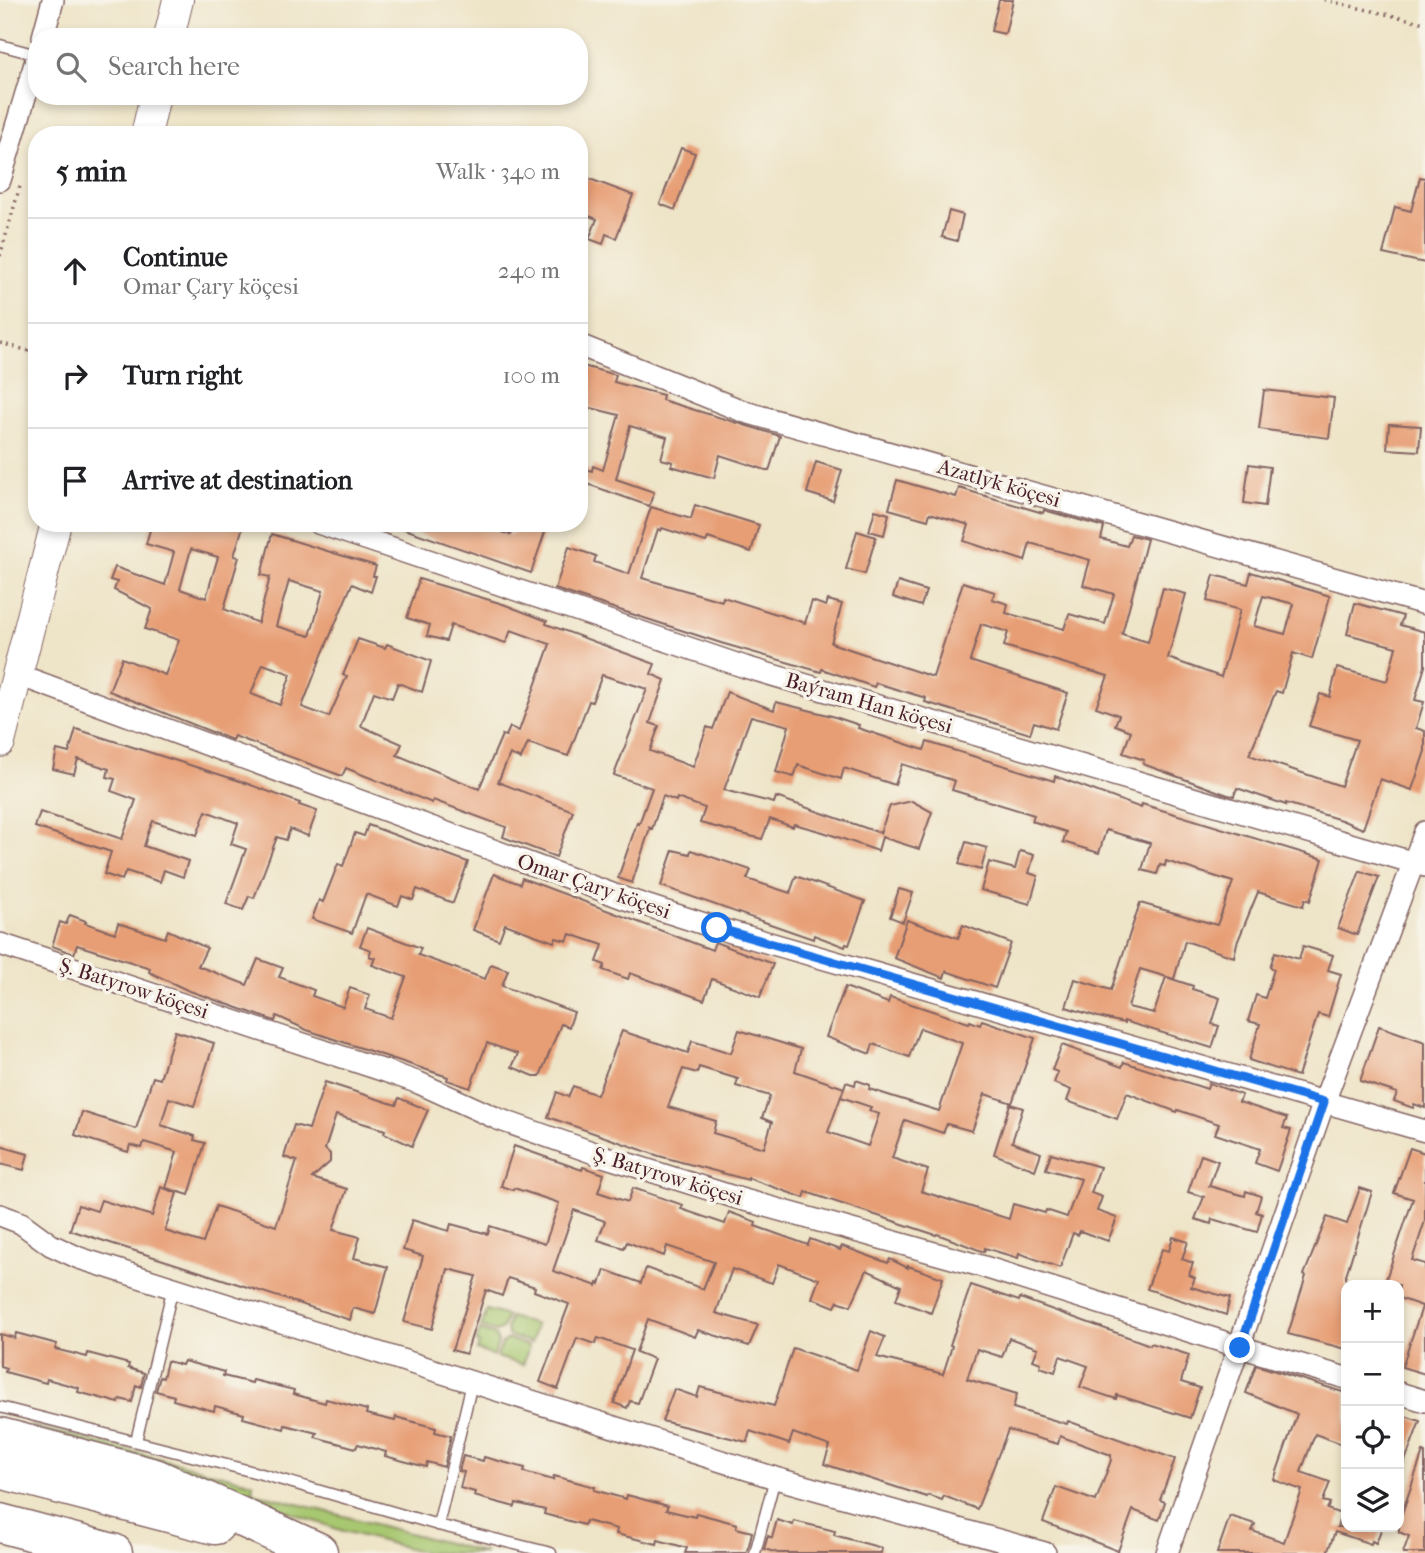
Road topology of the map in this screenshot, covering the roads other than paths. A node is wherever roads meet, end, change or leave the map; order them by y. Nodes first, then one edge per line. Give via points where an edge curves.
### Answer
1 (53, 0) edge
2 (178, 0) edge
3 (45, 28) edge
4 (172, 28) edge
5 (0, 44) edge
6 (28, 53) edge
7 (28, 86) edge
8 (153, 105) edge
9 (148, 126) edge
10 (0, 180) edge
11 (588, 349) edge
12 (54, 532) edge
13 (345, 532) edge
14 (1425, 604) edge
15 (16, 674) junction
16 (0, 742) edge
17 (1425, 832) edge
18 (1420, 864) edge
19 (0, 944) edge
20 (1324, 1102) junction
21 (1425, 1131) edge
22 (0, 1215) edge
23 (173, 1287) junction
24 (1240, 1348) junction
25 (1341, 1377) edge
26 (472, 1383) junction
27 (1404, 1395) edge
28 (1425, 1401) edge
29 (0, 1407) edge
30 (0, 1437) edge
31 (136, 1441) junction
32 (0, 1469) edge
33 (775, 1478) junction
34 (0, 1523) edge
35 (438, 1525) junction
36 (320, 1552) edge
37 (113, 1553) edge
38 (551, 1553) edge
39 (755, 1553) edge
40 (1045, 1553) edge
41 (1167, 1553) edge

1 - 3 street
2 - 4 street
5 - 6 lane
7 - 10 street
8 - 9 street
11 - 14 street, Azatlyk köçesi via 745,411
12 - 15 street
13 - 18 street, Baýram Han köçesi via 745,667
15 - 16 street
15 - 20 street, Omar Çary köçesi via 623,898
17 - 18 street
18 - 20 street
19 - 24 street, Ş. Batyrow köçesi via 388,1072 498,1119 600,1155 981,1266
20 - 21 street, Omar Çary köçesi
20 - 24 street
22 - 23 street via 79,1258
23 - 26 street
23 - 31 lane
24 - 25 street, Ş. Batyrow köçesi
24 - 41 street
26 - 33 street
26 - 35 lane
27 - 28 street
29 - 31 lane
30 - 36 highway via 155,1478
31 - 35 lane
32 - 36 highway
33 - 39 lane
33 - 40 street
34 - 37 highway
35 - 38 lane

